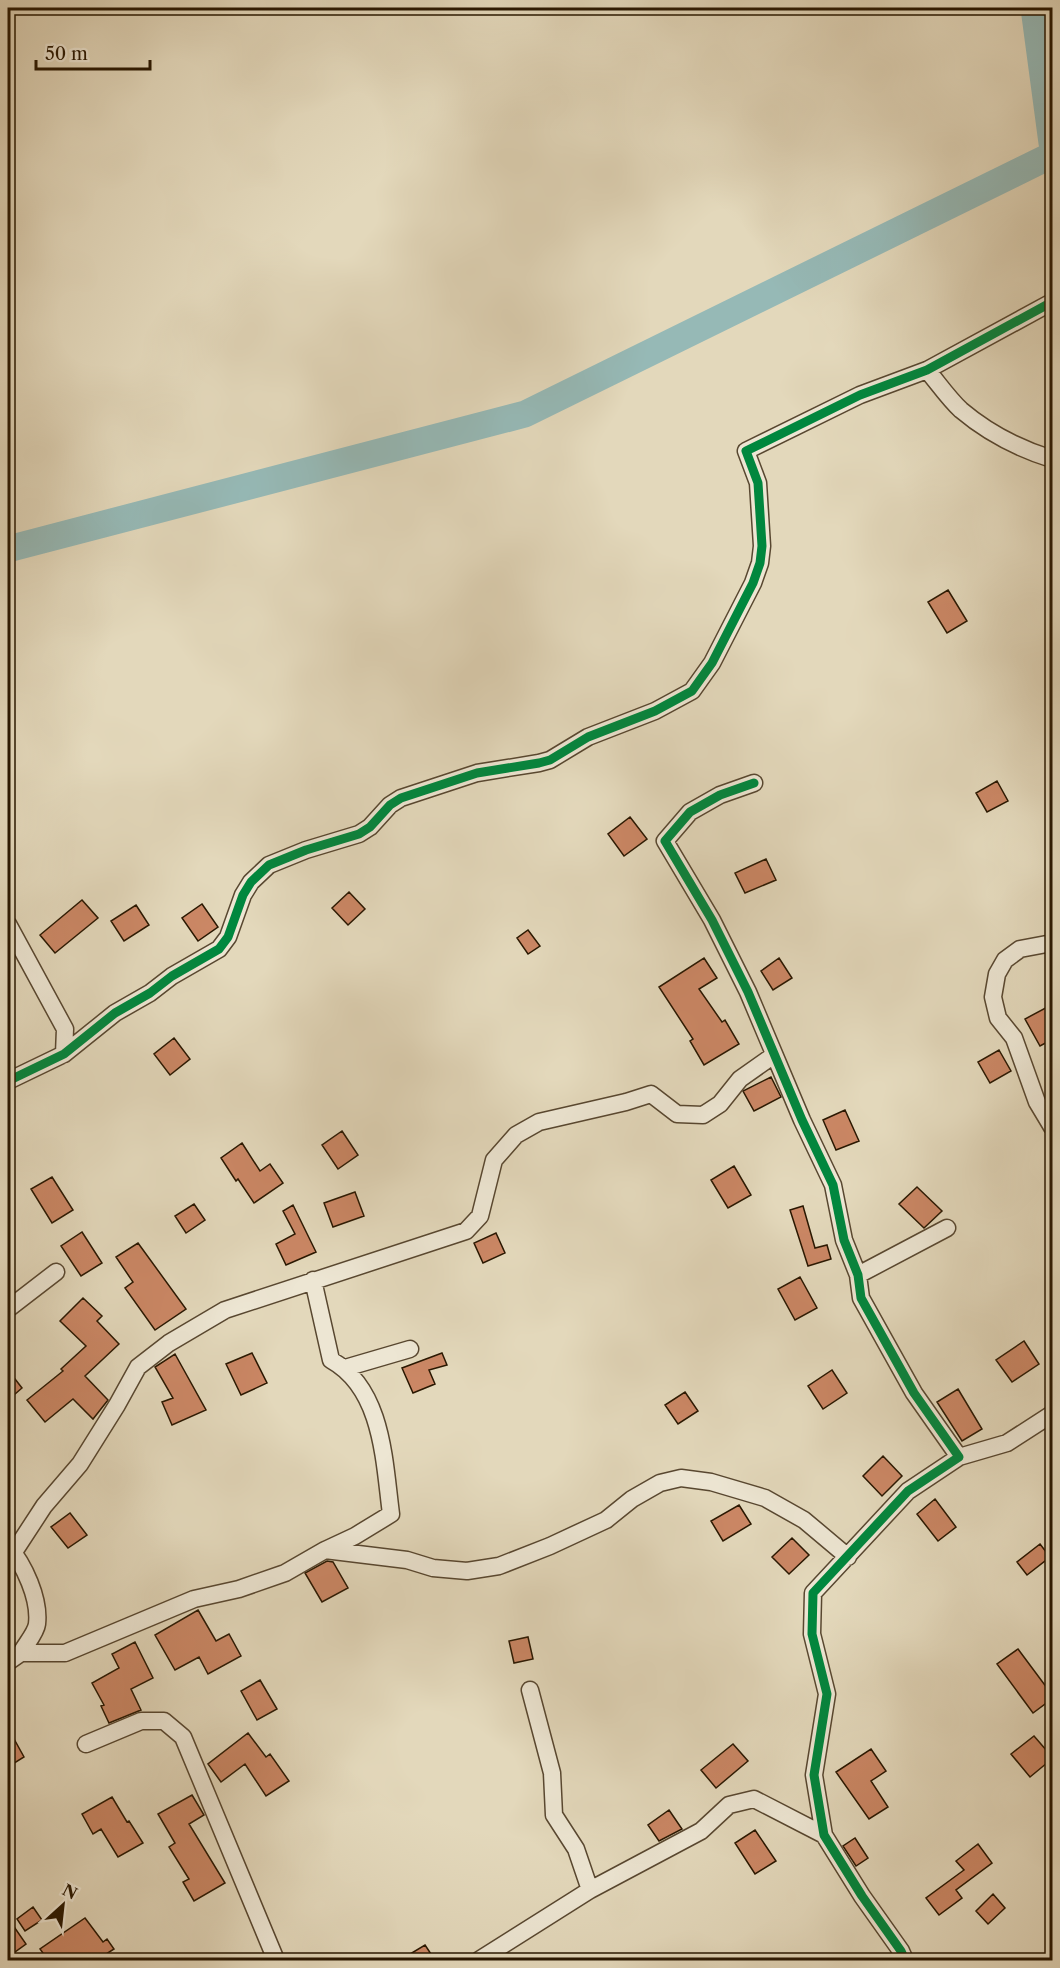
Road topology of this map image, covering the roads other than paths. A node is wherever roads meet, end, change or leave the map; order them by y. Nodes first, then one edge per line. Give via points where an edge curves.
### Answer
1 (1053, 302) edge
2 (927, 370) junction
3 (1053, 459) edge
4 (754, 783) dead end
5 (8, 924) edge
6 (1053, 943) edge
7 (64, 1054) junction
8 (774, 1055) junction
9 (8, 1081) edge
10 (1053, 1127) edge
11 (947, 1228) dead end
12 (56, 1272) dead end
13 (858, 1275) junction
14 (312, 1280) junction
15 (8, 1309) edge
16 (410, 1349) dead end
17 (345, 1368) junction
18 (1053, 1414) edge
19 (959, 1457) junction
20 (11, 1549) edge
21 (326, 1550) junction
22 (848, 1557) junction
23 (14, 1658) edge
24 (530, 1690) dead end
25 (86, 1744) dead end
26 (824, 1835) junction
27 (590, 1890) junction
28 (276, 1960) edge
29 (479, 1960) edge
30 (905, 1960) edge

1 - 2 street
2 - 3 street via 960,409 992,432
2 - 7 street via 860,395 746,451 758,483 760,563 712,663 692,691 655,711 588,737 550,760 477,773 401,798 359,834 269,865 243,895 228,937 219,949 115,1013
4 - 8 street via 720,795 690,812 665,842 712,920
5 - 7 street via 65,1029
6 - 10 street via 1020,949 1005,960 997,974 993,997 998,1018 1014,1038 1037,1102
7 - 9 street
8 - 13 street via 833,1185 844,1240
8 - 14 street via 740,1079 720,1104 703,1115 677,1114 651,1094 539,1122 516,1135 494,1160 480,1215 466,1231
11 - 13 street
12 - 15 street
13 - 19 street via 861,1298 909,1384
14 - 17 street via 331,1360
14 - 20 street via 225,1310 169,1343 138,1367 80,1464
16 - 17 street
17 - 21 street via 376,1419 391,1514
18 - 19 street via 1007,1443
19 - 22 street via 908,1491
20 - 23 street via 33,1588 37,1625
21 - 22 street via 407,1560 433,1568 467,1571 500,1566 606,1520 660,1483 681,1478 711,1482 765,1498 804,1520
21 - 23 street via 285,1573 194,1599 65,1653
22 - 26 street via 813,1593 812,1634 827,1694 814,1776
24 - 27 street via 552,1773 554,1815 576,1849
25 - 28 street via 141,1720 164,1721 183,1737
26 - 27 street via 754,1799 729,1805 701,1831
26 - 30 street
27 - 29 street

